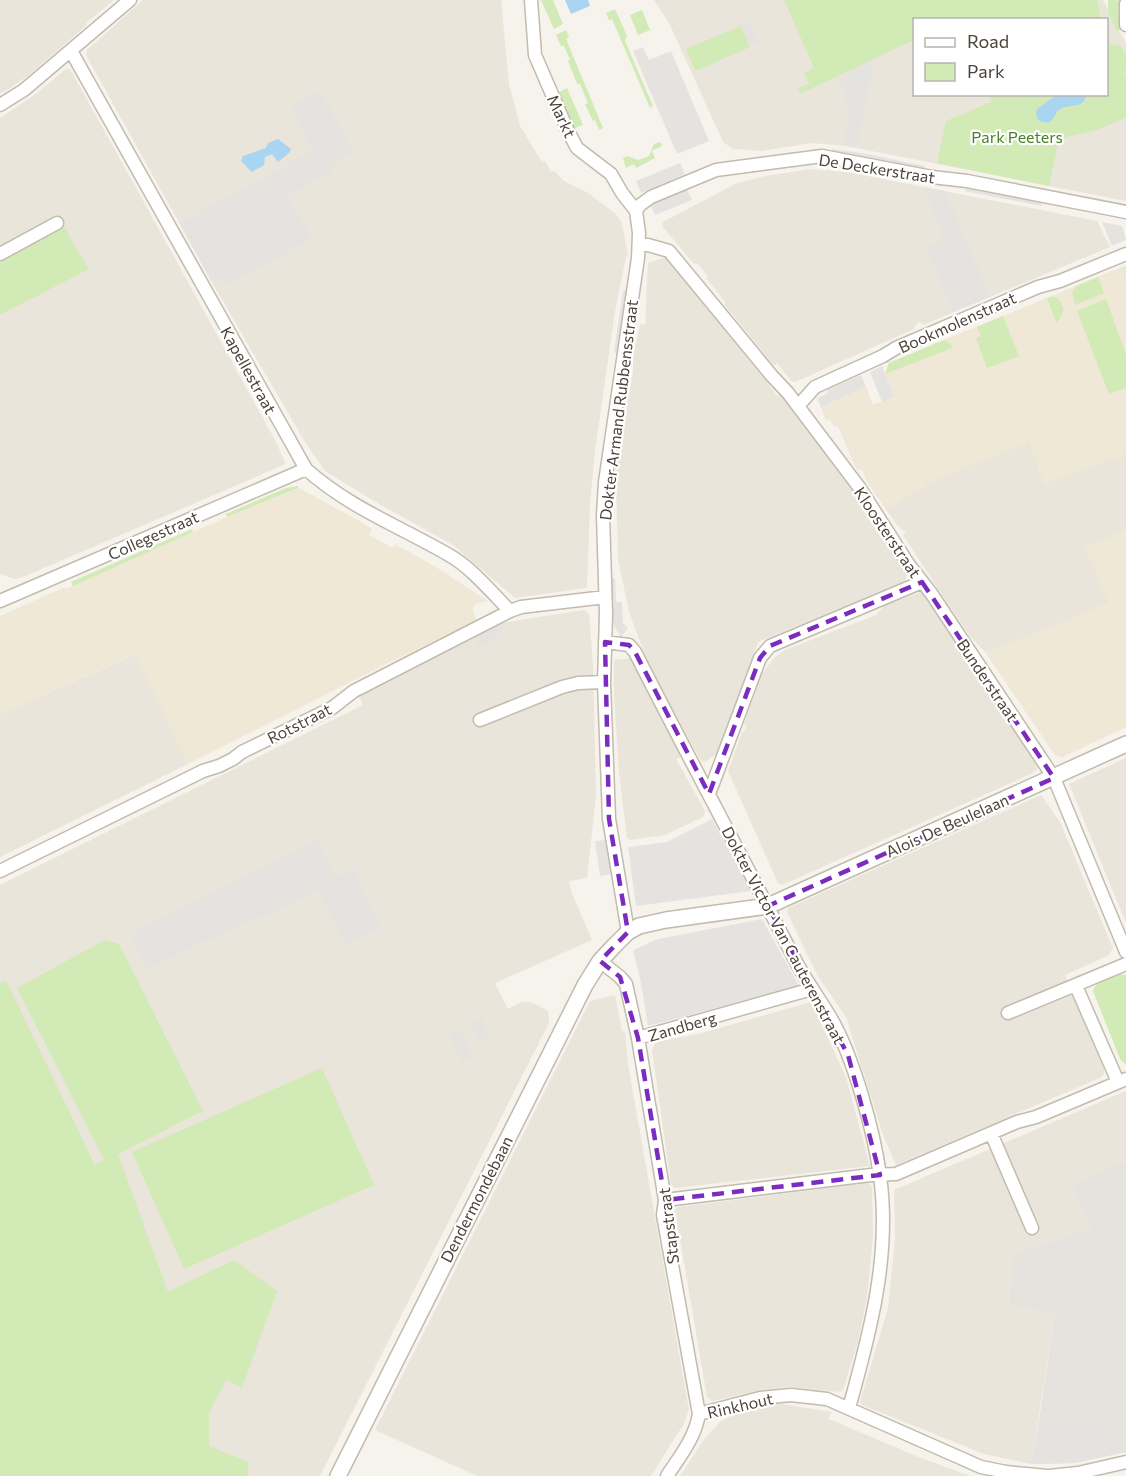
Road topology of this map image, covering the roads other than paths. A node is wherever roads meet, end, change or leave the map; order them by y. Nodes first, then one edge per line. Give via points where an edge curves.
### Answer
1 (130, 0) edge
2 (531, 0) edge
3 (1126, 4) edge
4 (1126, 25) edge
5 (71, 51) junction
6 (0, 105) edge
7 (636, 211) junction
8 (1126, 212) edge
9 (57, 223) dead end
10 (640, 245) junction
11 (0, 254) edge
12 (1126, 254) edge
13 (798, 406) junction
14 (306, 470) junction
15 (922, 582) junction
16 (605, 597) junction
17 (0, 601) edge
18 (510, 611) junction
19 (605, 642) junction
20 (604, 682) junction
21 (480, 720) dead end
22 (1126, 744) edge
23 (1054, 778) junction
24 (709, 794) junction
25 (0, 871) edge
26 (768, 906) junction
27 (628, 932) junction
28 (1126, 952) edge
29 (600, 961) junction
30 (1126, 964) edge
31 (1076, 986) junction
32 (812, 989) junction
33 (1008, 1013) dead end
34 (639, 1038) junction
35 (1122, 1081) edge
36 (991, 1133) junction
37 (880, 1175) junction
38 (665, 1200) junction
39 (1032, 1228) dead end
40 (849, 1408) junction
41 (699, 1414) junction
42 (1126, 1462) edge
43 (338, 1476) edge
44 (667, 1476) edge
45 (1048, 1476) edge

1 - 5 street
2 - 7 street, Markt via 535,55 567,129 577,148 611,174
3 - 4 street
5 - 6 street via 17,96
5 - 14 street, Kapellestraat
7 - 8 street, De Deckerstraat via 651,197 716,170 822,156
7 - 10 street, Dokter Armand Rubbensstraat
9 - 11 street
10 - 13 street, Kloosterstraat via 669,251
10 - 16 street, Dokter Armand Rubbensstraat via 605,482
12 - 13 street, Bookmolenstraat via 896,348 815,387
13 - 15 street, Kloosterstraat
14 - 17 street, Collegestraat
14 - 18 street, Kapellestraat via 373,516 451,556
15 - 23 street, Bunderstraat
15 - 24 street, Kloosterstraat via 770,646 760,658
16 - 18 street, Rotstraat
16 - 19 street, Dokter Armand Rubbensstraat
18 - 25 street, Rotstraat via 226,763
19 - 20 street, Dokter Armand Rubbensstraat
19 - 24 street, Dokter Victor Van Cauterenstraat via 629,645 635,652
20 - 21 street via 562,687
20 - 27 street, Dokter Armand Rubbensstraat via 609,819
22 - 23 street, Alois De Beulelaan
23 - 26 street, Alois De Beulelaan
23 - 28 street, Bunderstraat
24 - 26 street, Dokter Victor Van Cauterenstraat
26 - 27 street via 649,923
26 - 32 street, Dokter Victor Van Cauterenstraat
27 - 29 street, Dendermondebaan
29 - 34 street, Zandberg via 626,984
29 - 43 street, Dendermondebaan
30 - 31 street
31 - 33 street
31 - 35 street
32 - 34 street, Zandberg
32 - 37 street, Dokter Victor Van Cauterenstraat via 848,1055
34 - 38 street, Stapstraat
35 - 36 street
36 - 37 street via 903,1173
36 - 39 street
37 - 38 street
37 - 40 street, Dokter Victor Van Cauterenstraat via 882,1232 877,1300
38 - 41 street, Stapstraat via 663,1215
40 - 41 street, Rinkhout via 827,1399 782,1395
40 - 45 street, Rinkhout via 981,1467
41 - 44 street, Rinkhout via 697,1428
42 - 45 street, Rinkhout

